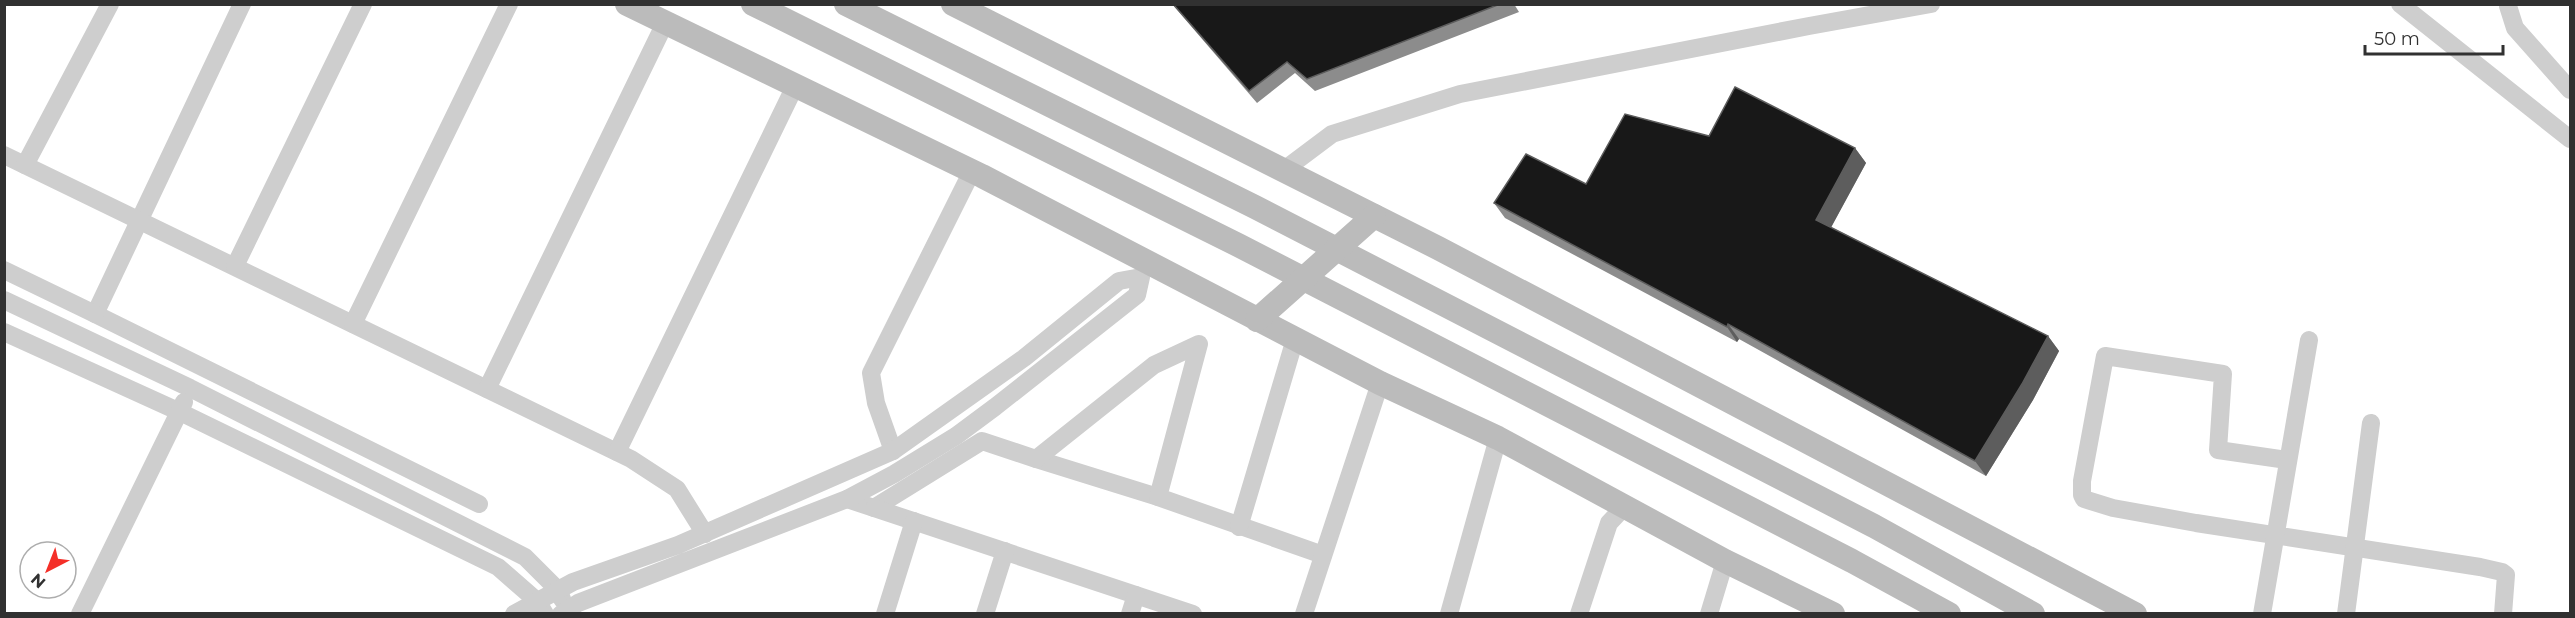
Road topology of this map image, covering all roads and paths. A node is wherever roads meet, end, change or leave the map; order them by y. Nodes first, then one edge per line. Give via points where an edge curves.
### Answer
1 (110, 4) edge
2 (242, 4) edge
3 (363, 4) edge
4 (508, 4) edge
5 (627, 4) edge
6 (753, 4) edge
7 (846, 4) edge
8 (953, 4) edge
9 (1931, 4) edge
10 (2400, 4) edge
11 (2506, 5) edge
12 (665, 23) junction
13 (795, 86) junction
14 (2571, 90) edge
15 (2571, 139) edge
16 (4, 155) edge
17 (25, 165) junction
18 (1284, 170) junction
19 (972, 171) junction
20 (1374, 216) junction
21 (139, 219) junction
22 (1335, 249) junction
23 (235, 266) junction
24 (4, 270) edge
25 (1149, 272) junction
26 (1302, 278) junction
27 (9, 302) edge
28 (94, 314) junction
29 (1257, 320) junction
30 (353, 324) junction
31 (4, 325) edge
32 (4, 332) edge
33 (1295, 339) junction
34 (2308, 340) dead end
35 (1380, 383) junction
36 (190, 388) junction
37 (487, 389) junction
38 (180, 412) junction
39 (2371, 423) dead end
40 (1498, 438) junction
41 (617, 452) junction
42 (893, 452) junction
43 (1036, 459) junction
44 (2287, 460) junction
45 (1158, 497) junction
46 (847, 499) junction
47 (479, 504) dead end
48 (1624, 507) junction
49 (873, 508) junction
50 (914, 521) junction
51 (1239, 527) junction
52 (705, 534) junction
53 (2277, 536) junction
54 (2354, 548) junction
55 (1005, 551) junction
56 (1323, 555) junction
57 (1725, 561) junction
58 (558, 590) junction
59 (1136, 595) junction
60 (541, 608) edge
61 (564, 612) edge
62 (80, 614) edge
63 (514, 614) edge
64 (885, 614) edge
65 (985, 614) edge
66 (1130, 614) edge
67 (1193, 614) edge
68 (1304, 614) edge
69 (1449, 614) edge
70 (1579, 614) edge
71 (1709, 614) edge
72 (1833, 614) edge
73 (1949, 614) edge
74 (2033, 614) edge
75 (2135, 614) edge
76 (2262, 614) edge
77 (2346, 614) edge
78 (2503, 614) edge

1 - 17 street
2 - 21 street
3 - 23 street
4 - 30 street
5 - 12 street
6 - 26 street
7 - 22 street
8 - 18 street
9 - 18 street via 1460,94 1332,134
10 - 15 street
11 - 14 street via 2515,28
12 - 13 street
12 - 37 street
13 - 19 street
13 - 41 street
16 - 17 street
17 - 21 street
18 - 20 street
19 - 25 street
19 - 42 street via 871,373 876,403
20 - 22 street
20 - 75 street
21 - 23 street
21 - 28 street
22 - 26 street
22 - 74 street via 1874,526
23 - 30 street
24 - 28 street
25 - 29 street
25 - 42 street via 1119,281 1024,358
25 - 46 street via 1137,295 995,407 956,436
26 - 29 street
26 - 73 street
27 - 31 street
27 - 36 street
28 - 47 street
29 - 33 street
30 - 37 street
32 - 38 street
33 - 35 street
33 - 51 street
34 - 44 street
35 - 40 street
35 - 56 street
36 - 38 street
36 - 58 street via 525,557
37 - 41 street
38 - 60 street via 498,567
38 - 62 street
39 - 54 street
40 - 48 street
40 - 69 street
41 - 52 street via 677,489
42 - 52 street
43 - 45 street
43 - 45 street via 1154,365 1199,344
43 - 49 street via 982,441
44 - 53 street
44 - 53 street via 2218,450 2223,374 2105,356 2082,481 2084,499 2113,508
45 - 51 street
46 - 49 street
46 - 61 street via 635,580
48 - 57 street
48 - 70 street via 1609,523
49 - 50 street
50 - 55 street
50 - 64 street
51 - 56 street
52 - 58 street
53 - 54 street
53 - 76 street
54 - 77 street
54 - 78 street via 2502,572 2506,575
55 - 59 street
55 - 65 street
56 - 68 street
57 - 71 street
57 - 72 street
58 - 60 street
58 - 61 street
59 - 66 street
59 - 67 street
60 - 63 street

